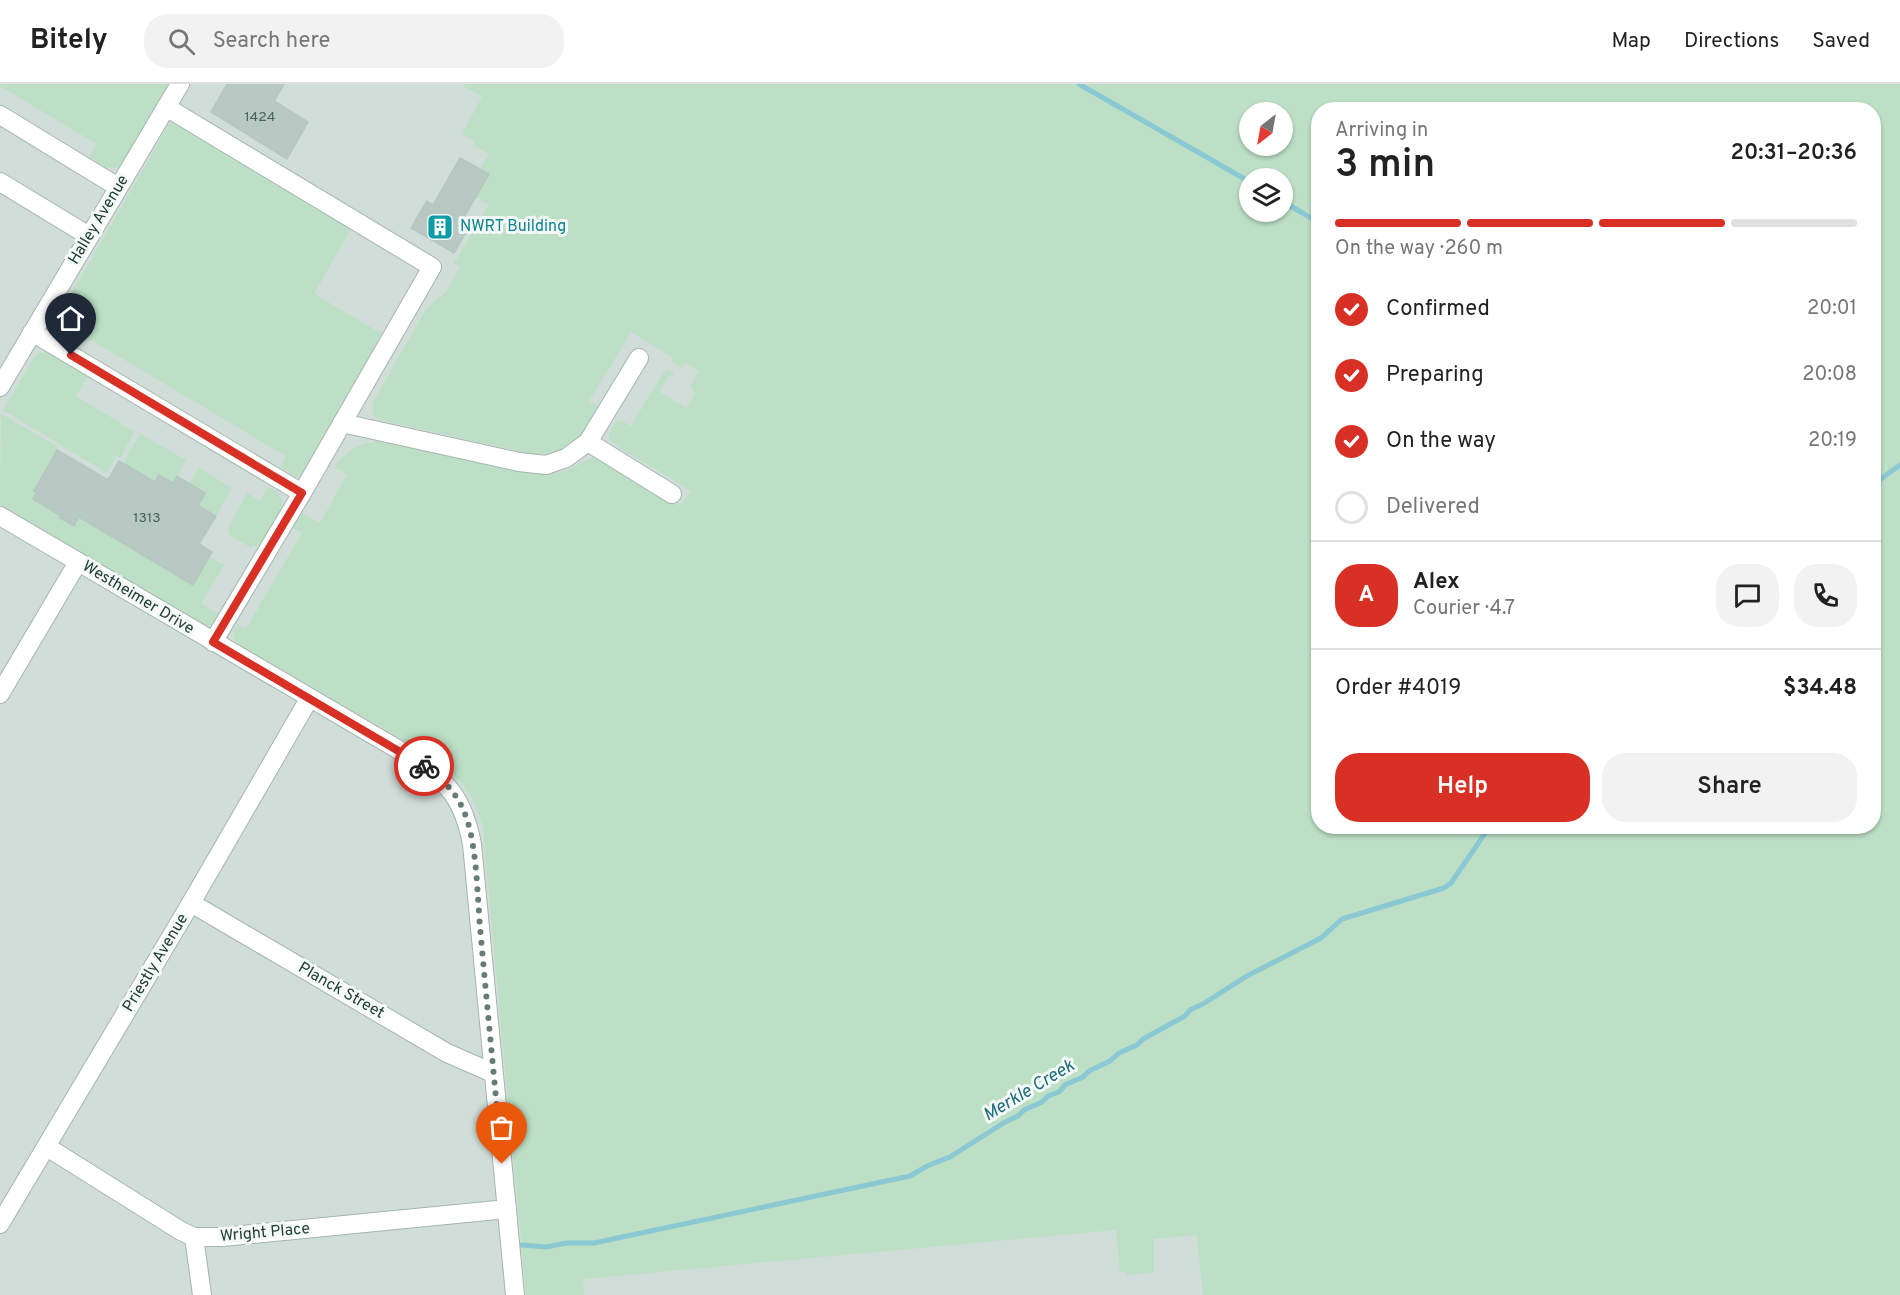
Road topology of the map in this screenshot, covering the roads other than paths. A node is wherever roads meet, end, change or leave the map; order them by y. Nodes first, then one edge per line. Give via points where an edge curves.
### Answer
1 (180, 84) edge
2 (166, 107) junction
3 (0, 116) edge
4 (0, 182) edge
5 (118, 187) junction
6 (89, 236) junction
7 (32, 332) junction
8 (639, 358) dead end
9 (0, 387) edge
10 (342, 423) junction
11 (588, 442) junction
12 (302, 493) junction
13 (672, 494) dead end
14 (0, 516) edge
15 (78, 562) junction
16 (213, 642) junction
17 (0, 694) edge
18 (309, 699) junction
19 (191, 903) junction
20 (494, 1073) junction
21 (47, 1147) junction
22 (507, 1209) junction
23 (0, 1224) edge
24 (194, 1237) junction
25 (202, 1295) edge
26 (515, 1295) edge

1 - 2 street, Halley Avenue
2 - 5 street, Halley Avenue
2 - 10 street via 432,267
3 - 5 street
4 - 6 street
5 - 6 street, Halley Avenue
6 - 7 street, Halley Avenue
7 - 9 street, Halley Avenue
7 - 12 street
8 - 11 street
10 - 11 street via 534,465 566,458
10 - 12 street
11 - 13 street
12 - 16 street
14 - 15 street, Westheimer Drive
15 - 16 street, Westheimer Drive
15 - 17 street
16 - 18 street, Westheimer Drive
18 - 19 street, Priestly Avenue
18 - 20 street, Westheimer Drive via 438,775 461,804 472,844
19 - 20 street, Planck Street via 447,1053
19 - 21 street, Priestly Avenue
20 - 22 street, Westheimer Drive
21 - 23 street, Priestly Avenue
21 - 24 street
22 - 24 street, Wright Place
22 - 26 street, Westheimer Drive
24 - 25 street

